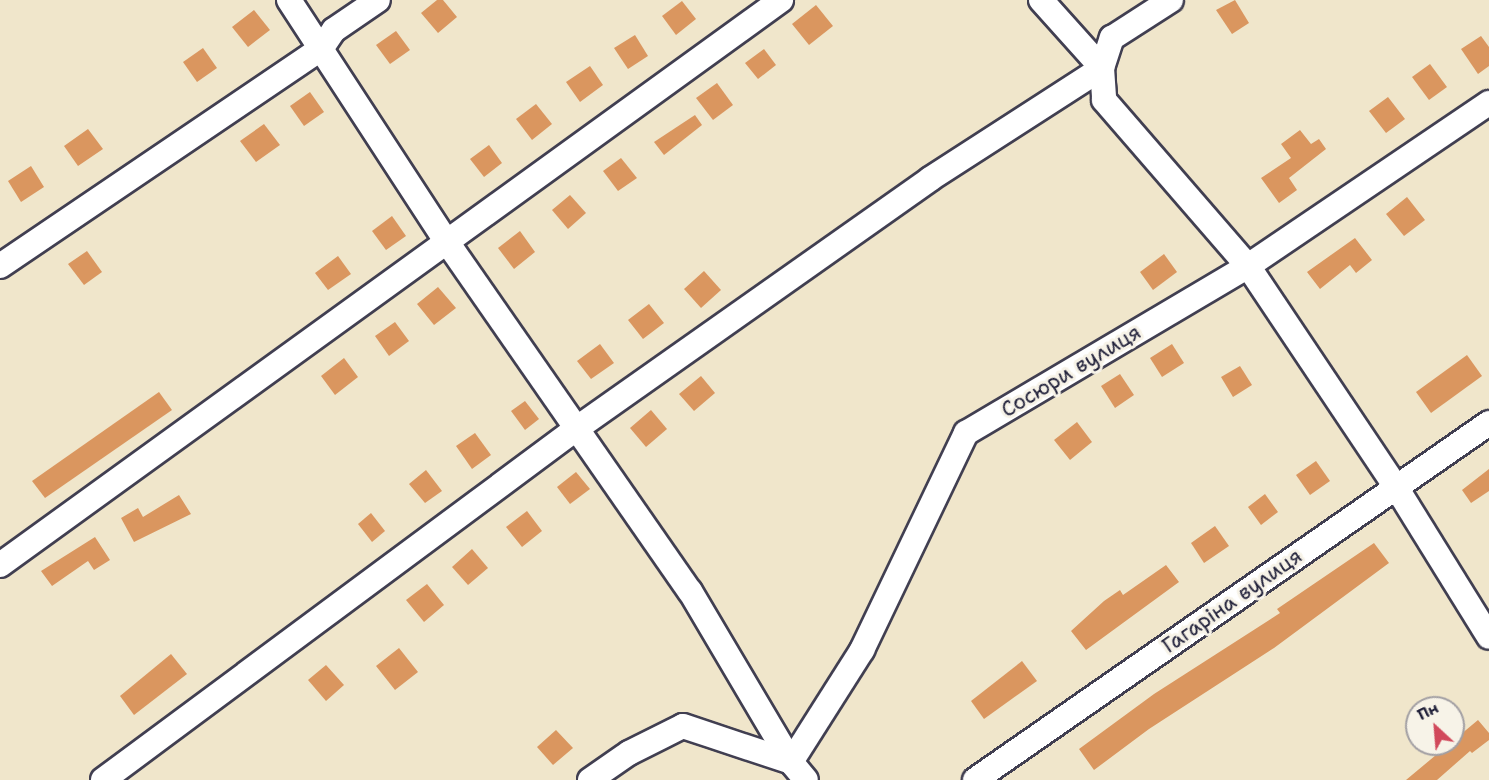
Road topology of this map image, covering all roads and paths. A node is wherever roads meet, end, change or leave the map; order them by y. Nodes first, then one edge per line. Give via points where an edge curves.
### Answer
1 (289, 0) edge
2 (378, 0) edge
3 (781, 0) edge
4 (1041, 0) edge
5 (1171, 0) edge
6 (321, 49) junction
7 (1102, 68) junction
8 (1489, 103) edge
9 (447, 242) junction
10 (0, 266) edge
11 (1248, 266) junction
12 (1489, 423) edge
13 (576, 429) junction
14 (1396, 487) junction
15 (0, 565) edge
16 (1489, 637) edge
17 (798, 771) edge
18 (103, 780) edge
19 (590, 780) edge
20 (975, 780) edge

1 - 6 street
2 - 6 street via 334,30
3 - 9 street
4 - 7 street
5 - 7 street via 1112,38
6 - 9 street
6 - 10 street
7 - 11 street via 1104,100
7 - 13 street via 930,179
8 - 11 street, Сосюри вулиця
9 - 13 street
9 - 15 street
11 - 14 street
11 - 17 street, Сосюри вулиця via 966,433 862,650
12 - 14 street, Гагаріна вулиця
13 - 17 street via 690,591
13 - 18 street
14 - 16 street
14 - 20 street, Гагаріна вулиця
17 - 19 street via 683,726 629,753

